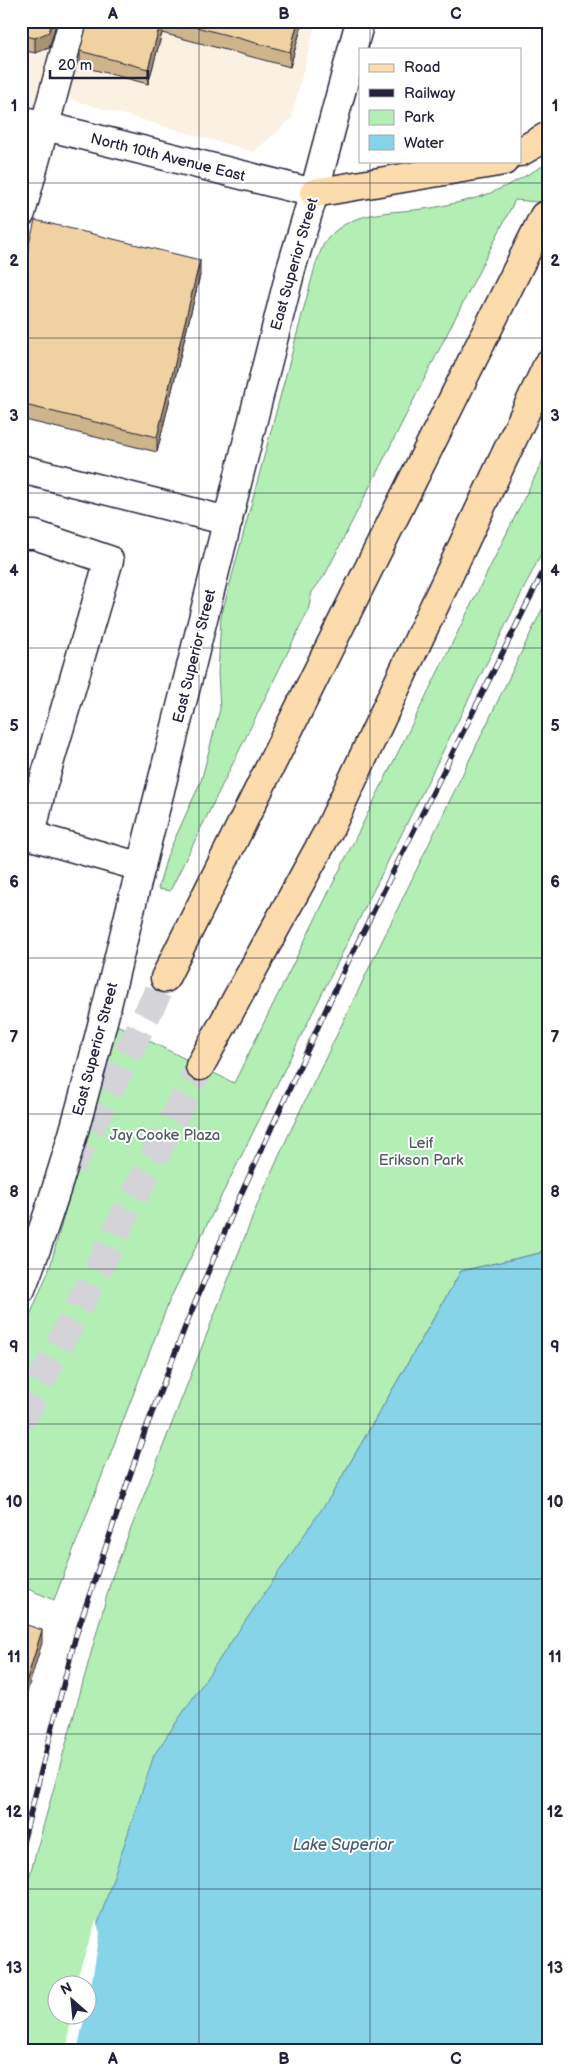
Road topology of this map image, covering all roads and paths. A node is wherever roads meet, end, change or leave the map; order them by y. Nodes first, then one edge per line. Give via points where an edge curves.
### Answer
1 (72, 21) edge
2 (360, 21) edge
3 (33, 124) edge
4 (548, 136) edge
5 (522, 151) edge
6 (498, 162) edge
7 (314, 193) junction
8 (21, 213) edge
9 (544, 216) dead end
10 (548, 364) edge
11 (21, 469) edge
12 (228, 521) junction
13 (21, 535) edge
14 (26, 834) edge
15 (141, 867) junction
16 (165, 978) tunnel mouth
17 (200, 1066) tunnel mouth
18 (21, 1289) edge

1 - 3 street
2 - 7 street, East Superior Street
3 - 7 street, North 10th Avenue East
3 - 8 street
4 - 5 main road
6 - 7 main road
7 - 12 street, East Superior Street via 291,269
9 - 16 main road
10 - 17 main road via 329,830
11 - 12 street
12 - 15 street, East Superior Street
13 - 14 street via 35,535 109,560
14 - 15 street
15 - 18 street, East Superior Street via 94,1062 45,1229

